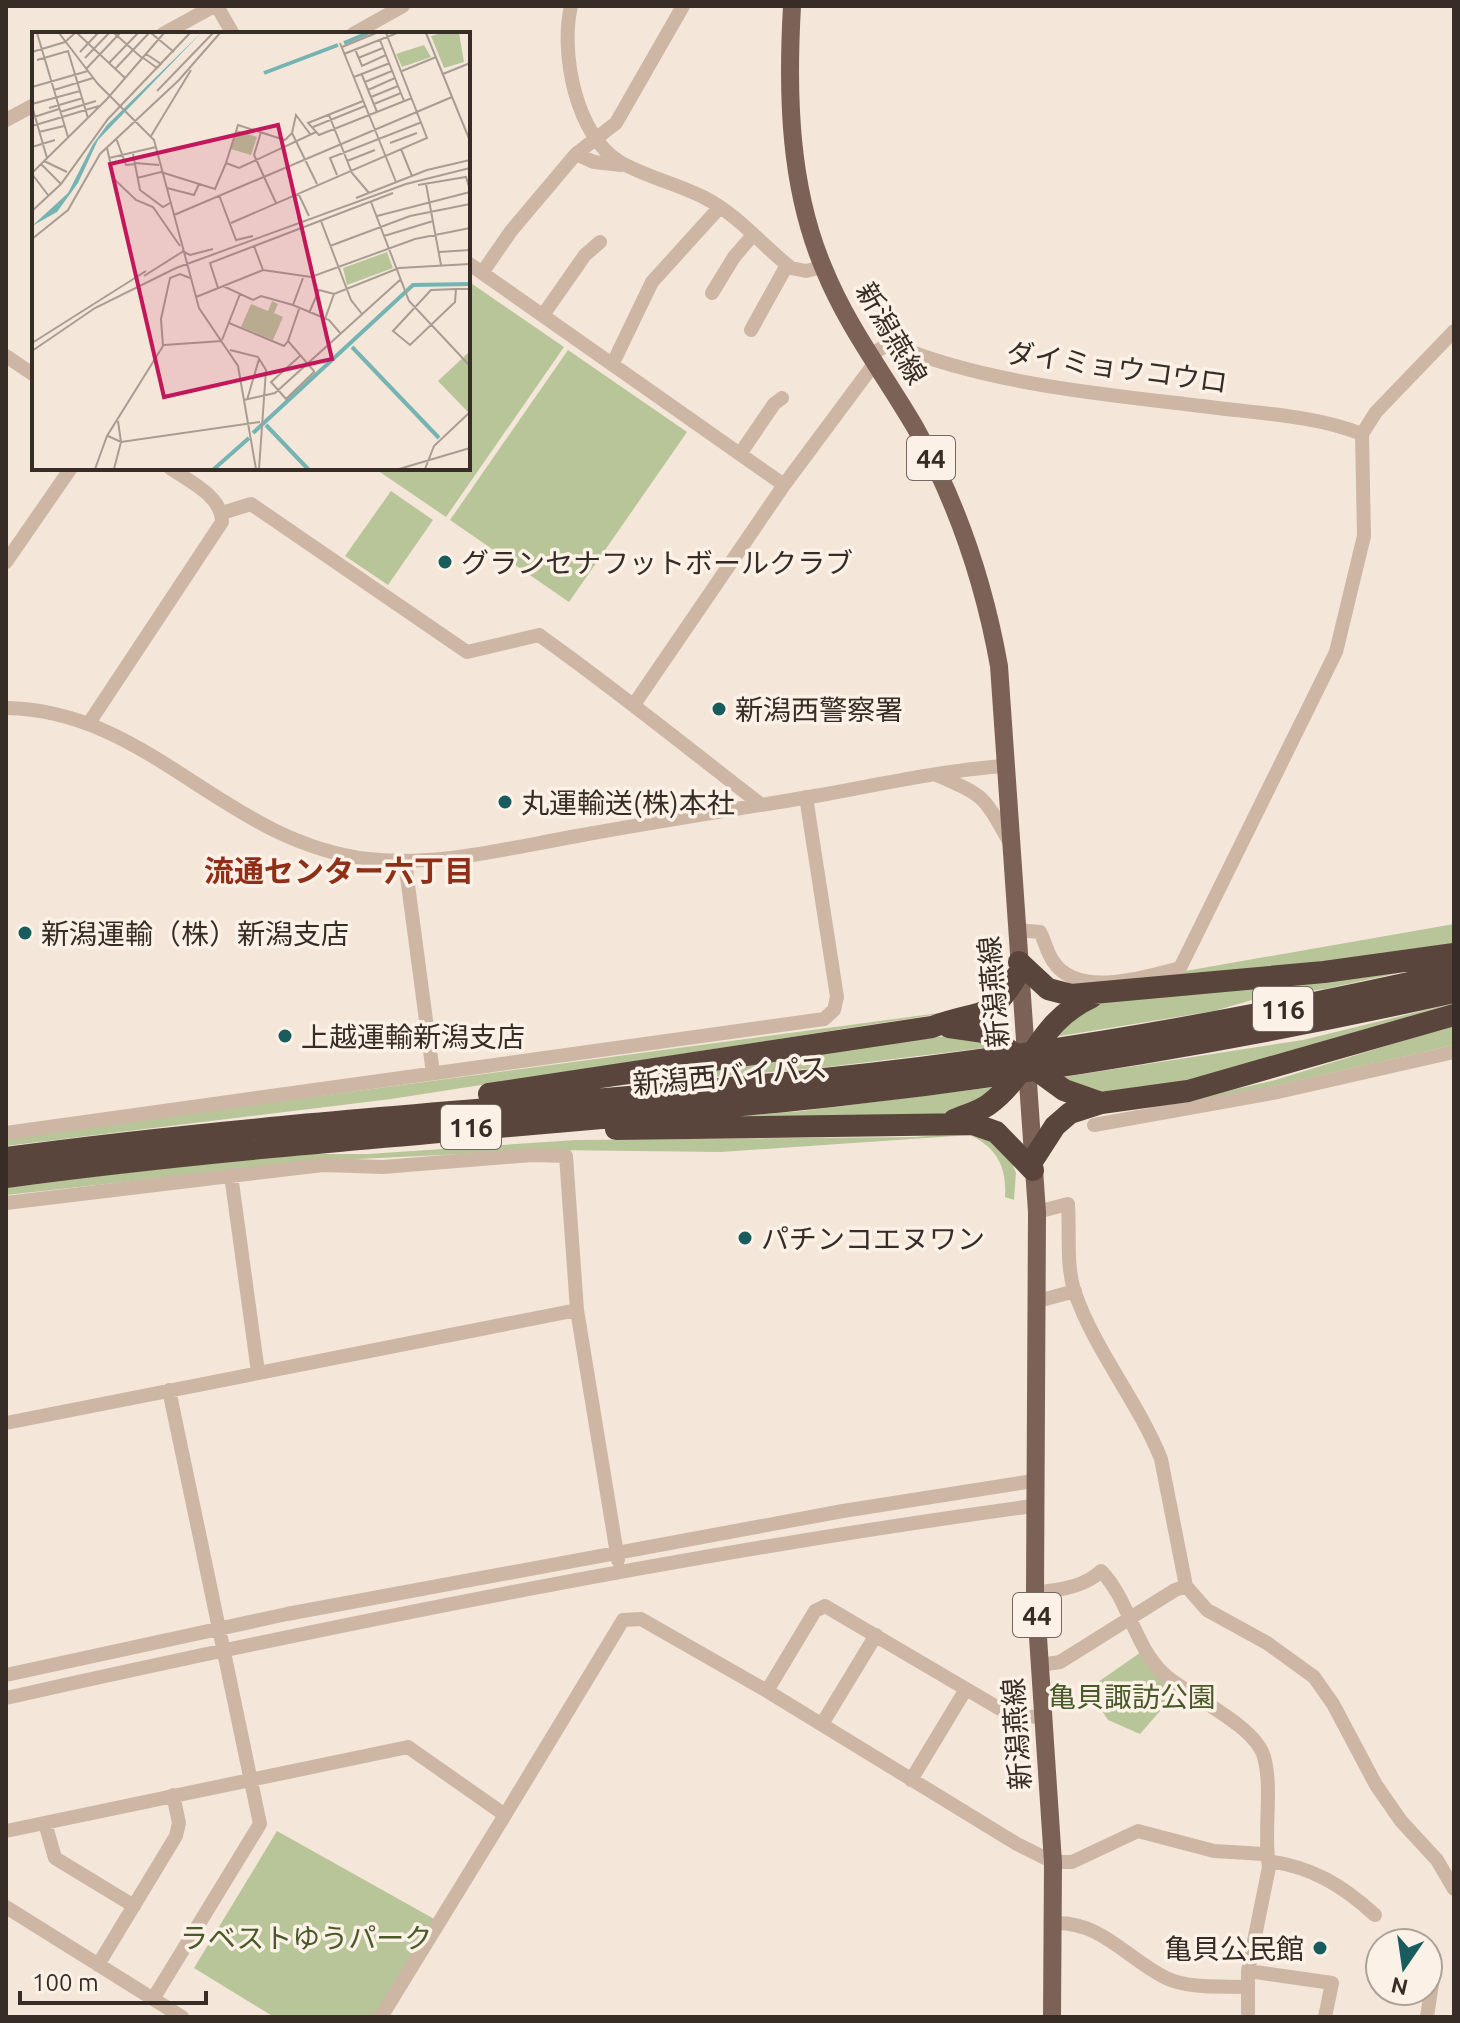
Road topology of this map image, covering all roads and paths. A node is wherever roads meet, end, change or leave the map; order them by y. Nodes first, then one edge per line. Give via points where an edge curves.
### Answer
1 (216, 6) edge
2 (403, 6) edge
3 (571, 6) edge
4 (683, 6) edge
5 (792, 6) edge
6 (167, 32) edge
7 (232, 32) edge
8 (357, 32) edge
9 (32, 106) edge
10 (6, 120) edge
11 (597, 141) junction
12 (576, 154) junction
13 (629, 167) junction
14 (720, 207) junction
15 (753, 235) junction
16 (600, 242) dead end
17 (470, 264) edge
18 (787, 265) junction
19 (823, 267) junction
20 (482, 273) junction
21 (712, 293) dead end
22 (543, 315) junction
23 (751, 330) dead end
24 (1454, 331) edge
25 (6, 356) edge
26 (872, 360) junction
27 (613, 363) junction
28 (32, 374) edge
29 (782, 398) dead end
30 (1362, 434) junction
31 (740, 454) junction
32 (70, 470) edge
33 (177, 470) edge
34 (784, 485) junction
35 (222, 513) junction
36 (6, 562) edge
37 (635, 703) junction
38 (6, 708) edge
39 (89, 723) junction
40 (1006, 766) junction
41 (937, 775) junction
42 (806, 797) junction
43 (759, 803) junction
44 (1010, 841) junction
45 (405, 862) junction
46 (1016, 930) junction
47 (1454, 954) edge
48 (1019, 966) junction
49 (1454, 973) edge
50 (1454, 992) edge
51 (1100, 994) junction
52 (1454, 1015) edge
53 (932, 1027) junction
54 (1114, 1049) junction
55 (1454, 1052) edge
56 (1027, 1060) junction
57 (433, 1073) junction
58 (1101, 1103) junction
59 (948, 1123) junction
60 (1094, 1125) dead end
61 (332, 1130) junction
62 (6, 1133) edge
63 (6, 1158) edge
64 (1033, 1165) junction
65 (231, 1175) junction
66 (6, 1177) edge
67 (6, 1203) edge
68 (1037, 1212) junction
69 (1075, 1291) junction
70 (1038, 1301) junction
71 (577, 1310) junction
72 (258, 1372) junction
73 (169, 1390) junction
74 (6, 1423) edge
75 (1033, 1481) junction
76 (1033, 1506) junction
77 (616, 1552) junction
78 (619, 1572) junction
79 (1186, 1586) junction
80 (1035, 1592) junction
81 (1128, 1620) junction
82 (219, 1629) junction
83 (876, 1635) junction
84 (223, 1650) junction
85 (1040, 1665) junction
86 (6, 1675) edge
87 (966, 1689) junction
88 (767, 1691) junction
89 (6, 1698) edge
90 (1043, 1717) junction
91 (822, 1724) junction
92 (253, 1778) junction
93 (911, 1780) junction
94 (173, 1795) junction
95 (505, 1815) junction
96 (45, 1823) junction
97 (6, 1831) edge
98 (1266, 1858) junction
99 (1053, 1862) junction
100 (1454, 1889) edge
101 (134, 1906) junction
102 (6, 1907) edge
103 (1375, 1915) dead end
104 (1055, 1923) junction
105 (98, 1965) junction
106 (1248, 1979) junction
107 (153, 1999) junction
108 (182, 2017) edge
109 (381, 2017) edge
110 (1052, 2017) edge
111 (1248, 2017) edge
112 (1325, 2017) edge

1 - 6 street
1 - 7 street
2 - 8 street
3 - 11 street via 567,31 574,82 580,112
4 - 11 street via 623,113
5 - 19 main road, 新潟燕線 / 44 via 788,72 794,142 808,223
9 - 10 street
11 - 12 street
11 - 13 street
12 - 13 street
12 - 20 street
13 - 14 street
14 - 15 street
14 - 27 street via 652,282
15 - 18 street
15 - 21 street
16 - 22 street
17 - 20 street
18 - 19 street via 806,271
18 - 23 street
19 - 26 main road, 新潟燕線 / 44
20 - 22 street
22 - 27 street
24 - 30 street via 1376,412
25 - 28 street
26 - 30 street, ダイミョウコウロ via 885,346 896,346 975,372 1304,419
26 - 34 street
26 - 40 main road, 新潟燕線 / 44 via 941,478 970,548 999,666
27 - 31 street
29 - 31 street
30 - 46 street via 1364,536 1336,652 1180,968 1152,976 1078,980 1053,962 1040,932
31 - 34 street
32 - 36 street
33 - 35 street
34 - 37 street
35 - 37 street via 251,504 467,652 539,635
35 - 39 street via 215,537
37 - 43 street
38 - 39 street
39 - 45 street via 137,745 268,830 345,856
40 - 41 street
40 - 44 main road, 新潟燕線 / 44
41 - 42 street
41 - 44 street via 985,799
42 - 43 street
42 - 57 street via 837,997 830,1015
43 - 45 street
44 - 46 main road, 新潟燕線 / 44
45 - 57 street
46 - 48 main road, 新潟燕線 / 44
47 - 51 highway
48 - 51 highway via 1053,992
48 - 53 highway via 1003,999 990,1011
48 - 56 main road, 新潟燕線 / 44
49 - 54 highway, 新潟西バイパス / 116
50 - 54 highway, 新潟西バイパス / 116 via 1315,1022
51 - 56 highway via 1058,1018
52 - 58 highway via 1188,1091
53 - 56 highway via 984,1032
53 - 61 highway
54 - 61 highway, 新潟西バイパス / 116 via 936,1075 827,1079
55 - 60 street via 1278,1092
56 - 58 highway via 1064,1090
56 - 59 highway via 991,1103
56 - 64 main road, 新潟燕線 / 44
57 - 62 street
58 - 64 highway via 1061,1119
59 - 61 highway
59 - 64 highway via 996,1132
61 - 63 highway, 新潟西バイパス / 116
61 - 66 highway, 新潟西バイパス / 116
64 - 68 main road, 新潟燕線 / 44
65 - 67 street
65 - 71 street via 323,1165 383,1167 566,1156
65 - 72 street
68 - 69 street via 1068,1204
68 - 70 main road, 新潟燕線 / 44
69 - 70 street
69 - 79 street via 1161,1459
70 - 75 main road, 新潟燕線 / 44
71 - 72 street
71 - 77 street
72 - 73 street
73 - 74 street
73 - 82 street
75 - 76 main road, 新潟燕線 / 44
75 - 77 street
76 - 78 street via 850,1531
76 - 80 main road, 新潟燕線 / 44
77 - 78 street
77 - 82 street
78 - 84 street
79 - 81 street
79 - 100 street via 1207,1610 1260,1638 1314,1677 1381,1793 1437,1860
80 - 81 street via 1056,1591 1101,1571
80 - 85 main road, 新潟燕線 / 44
81 - 85 street via 1060,1662
81 - 98 street via 1165,1675 1244,1731 1261,1751
82 - 84 street
82 - 86 street
83 - 87 street
83 - 88 street via 832,1608 819,1608
83 - 91 street
84 - 89 street
84 - 92 street
85 - 90 main road, 新潟燕線 / 44
87 - 90 street via 1012,1716
87 - 93 street
88 - 91 street
88 - 95 street via 641,1619 623,1620
90 - 99 main road, 新潟燕線 / 44
91 - 93 street
92 - 94 street
92 - 95 street via 408,1747
92 - 107 street via 260,1824
93 - 99 street
94 - 96 street
94 - 101 street via 179,1830
95 - 109 street
96 - 97 street
96 - 101 street via 55,1858
98 - 99 street via 1138,1831 1072,1862
98 - 103 street via 1300,1866 1343,1887
98 - 106 street
99 - 104 main road, 新潟燕線 / 44
101 - 105 street
102 - 105 street
104 - 106 street via 1085,1925 1167,1979 1205,1986
104 - 110 main road, 新潟燕線 / 44
105 - 107 street
106 - 111 street
106 - 112 street via 1332,1983
107 - 108 street

